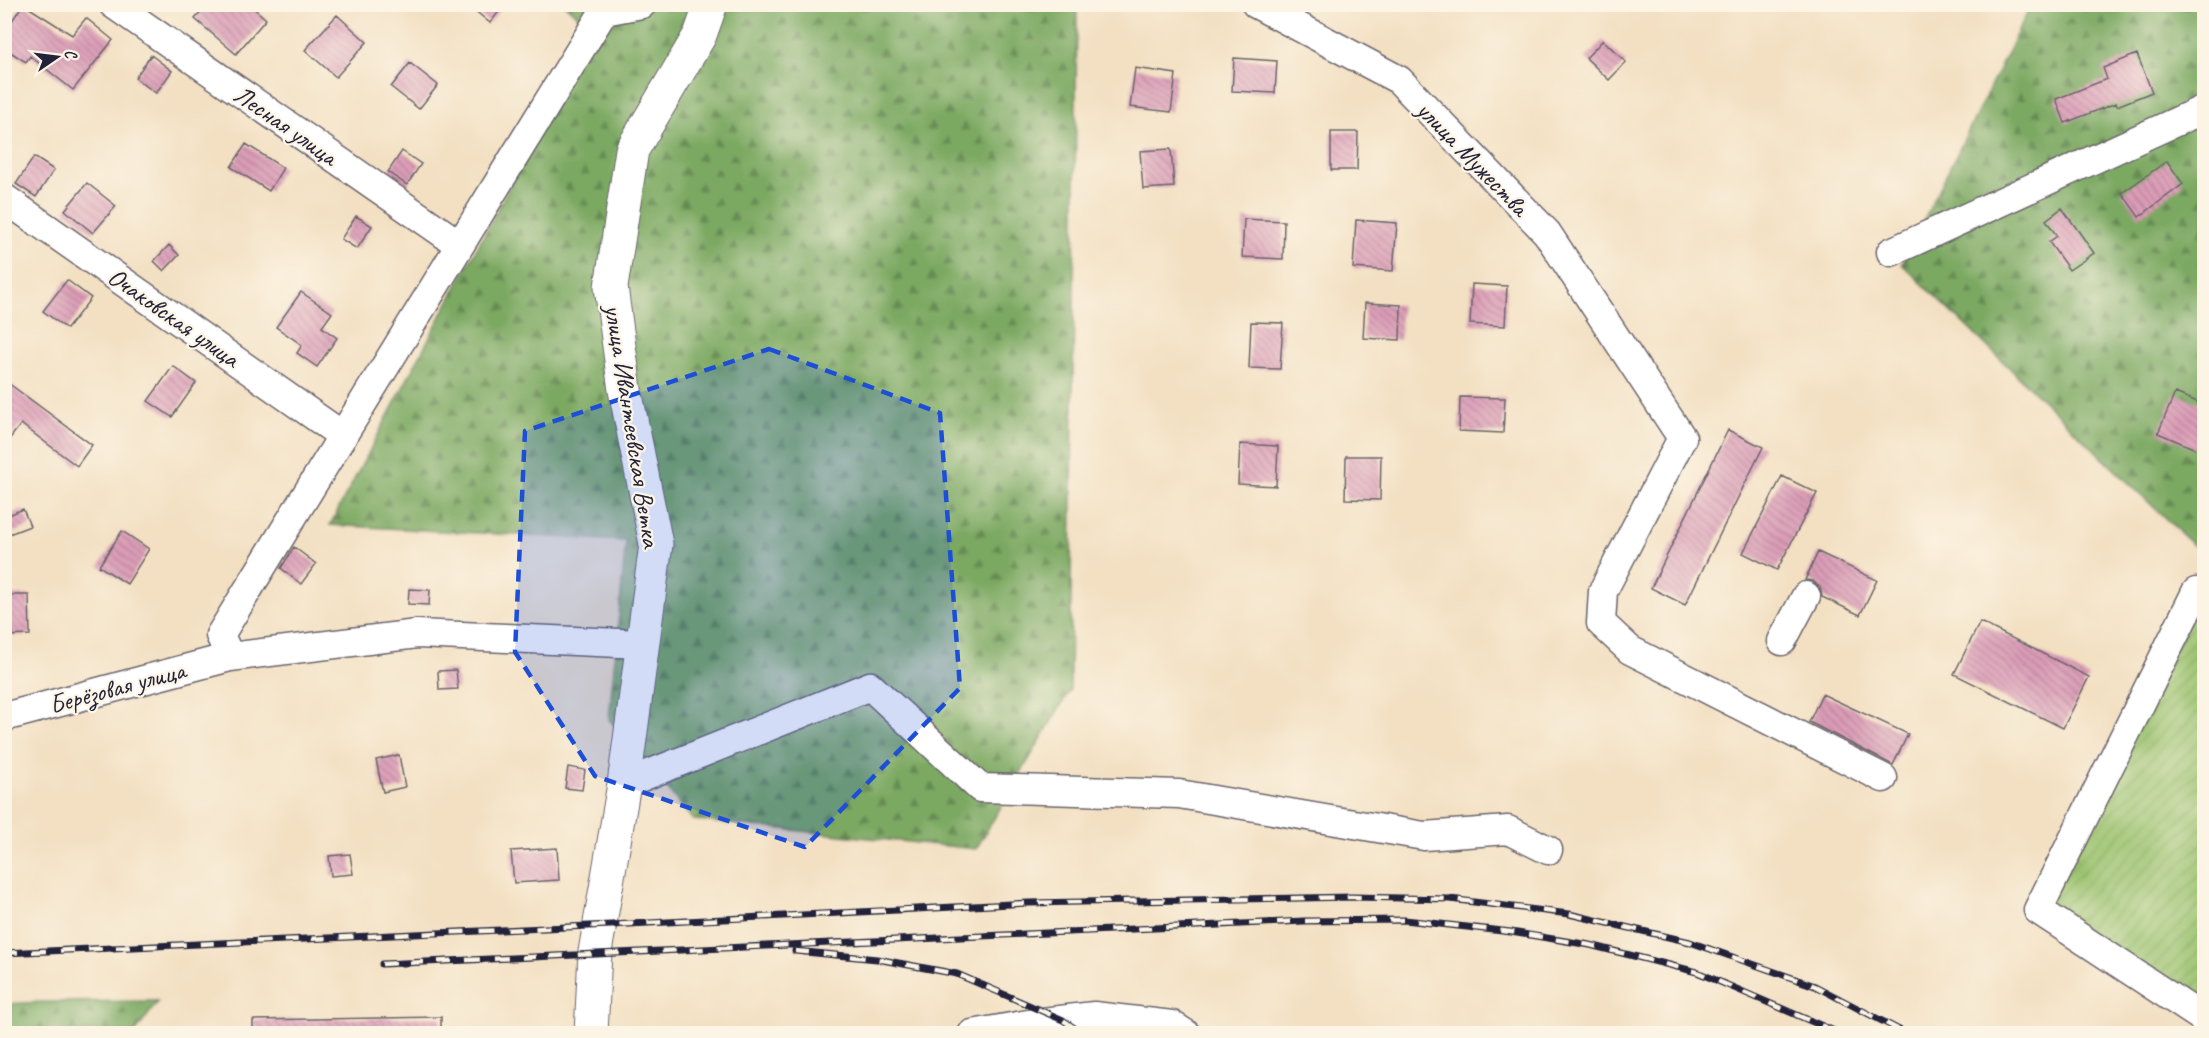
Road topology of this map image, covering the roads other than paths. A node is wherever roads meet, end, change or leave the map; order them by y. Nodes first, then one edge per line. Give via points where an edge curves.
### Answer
1 (113, 4) edge
2 (642, 4) edge
3 (711, 4) edge
4 (1256, 4) edge
5 (599, 8) edge
6 (2205, 110) edge
7 (4, 198) edge
8 (460, 245) junction
9 (1891, 252) dead end
10 (343, 436) junction
11 (1806, 596) dead end
12 (2205, 597) edge
13 (1782, 641) dead end
14 (642, 644) junction
15 (230, 657) junction
16 (4, 717) edge
17 (1883, 778) dead end
18 (624, 784) junction
19 (1548, 850) dead end
20 (2205, 1019) edge
21 (1036, 1028) edge
22 (591, 1034) edge
23 (972, 1034) edge
24 (1186, 1034) edge

1 - 8 street, Лесная улица
2 - 5 street
3 - 14 main road, улица Ивантеевская Ветка via 700,35 632,150 611,287 625,390 656,544
4 - 17 street, улица Мужества via 1399,81 1547,233 1682,438 1603,591 1601,623 1630,650
5 - 8 street
6 - 9 street
7 - 10 street, Очаковская улица
8 - 10 street
10 - 15 street via 220,635
11 - 13 street
12 - 20 street via 2196,592 2038,910
14 - 15 street, Берёзовая улица via 417,634
14 - 18 main road, улица Ивантеевская Ветка
15 - 16 street, Берёзовая улица
18 - 19 street via 870,686 980,788 1179,794 1424,836 1508,830
18 - 22 main road, улица Ивантеевская Ветка via 599,926
21 - 23 street
21 - 24 street via 1094,1016 1172,1025

